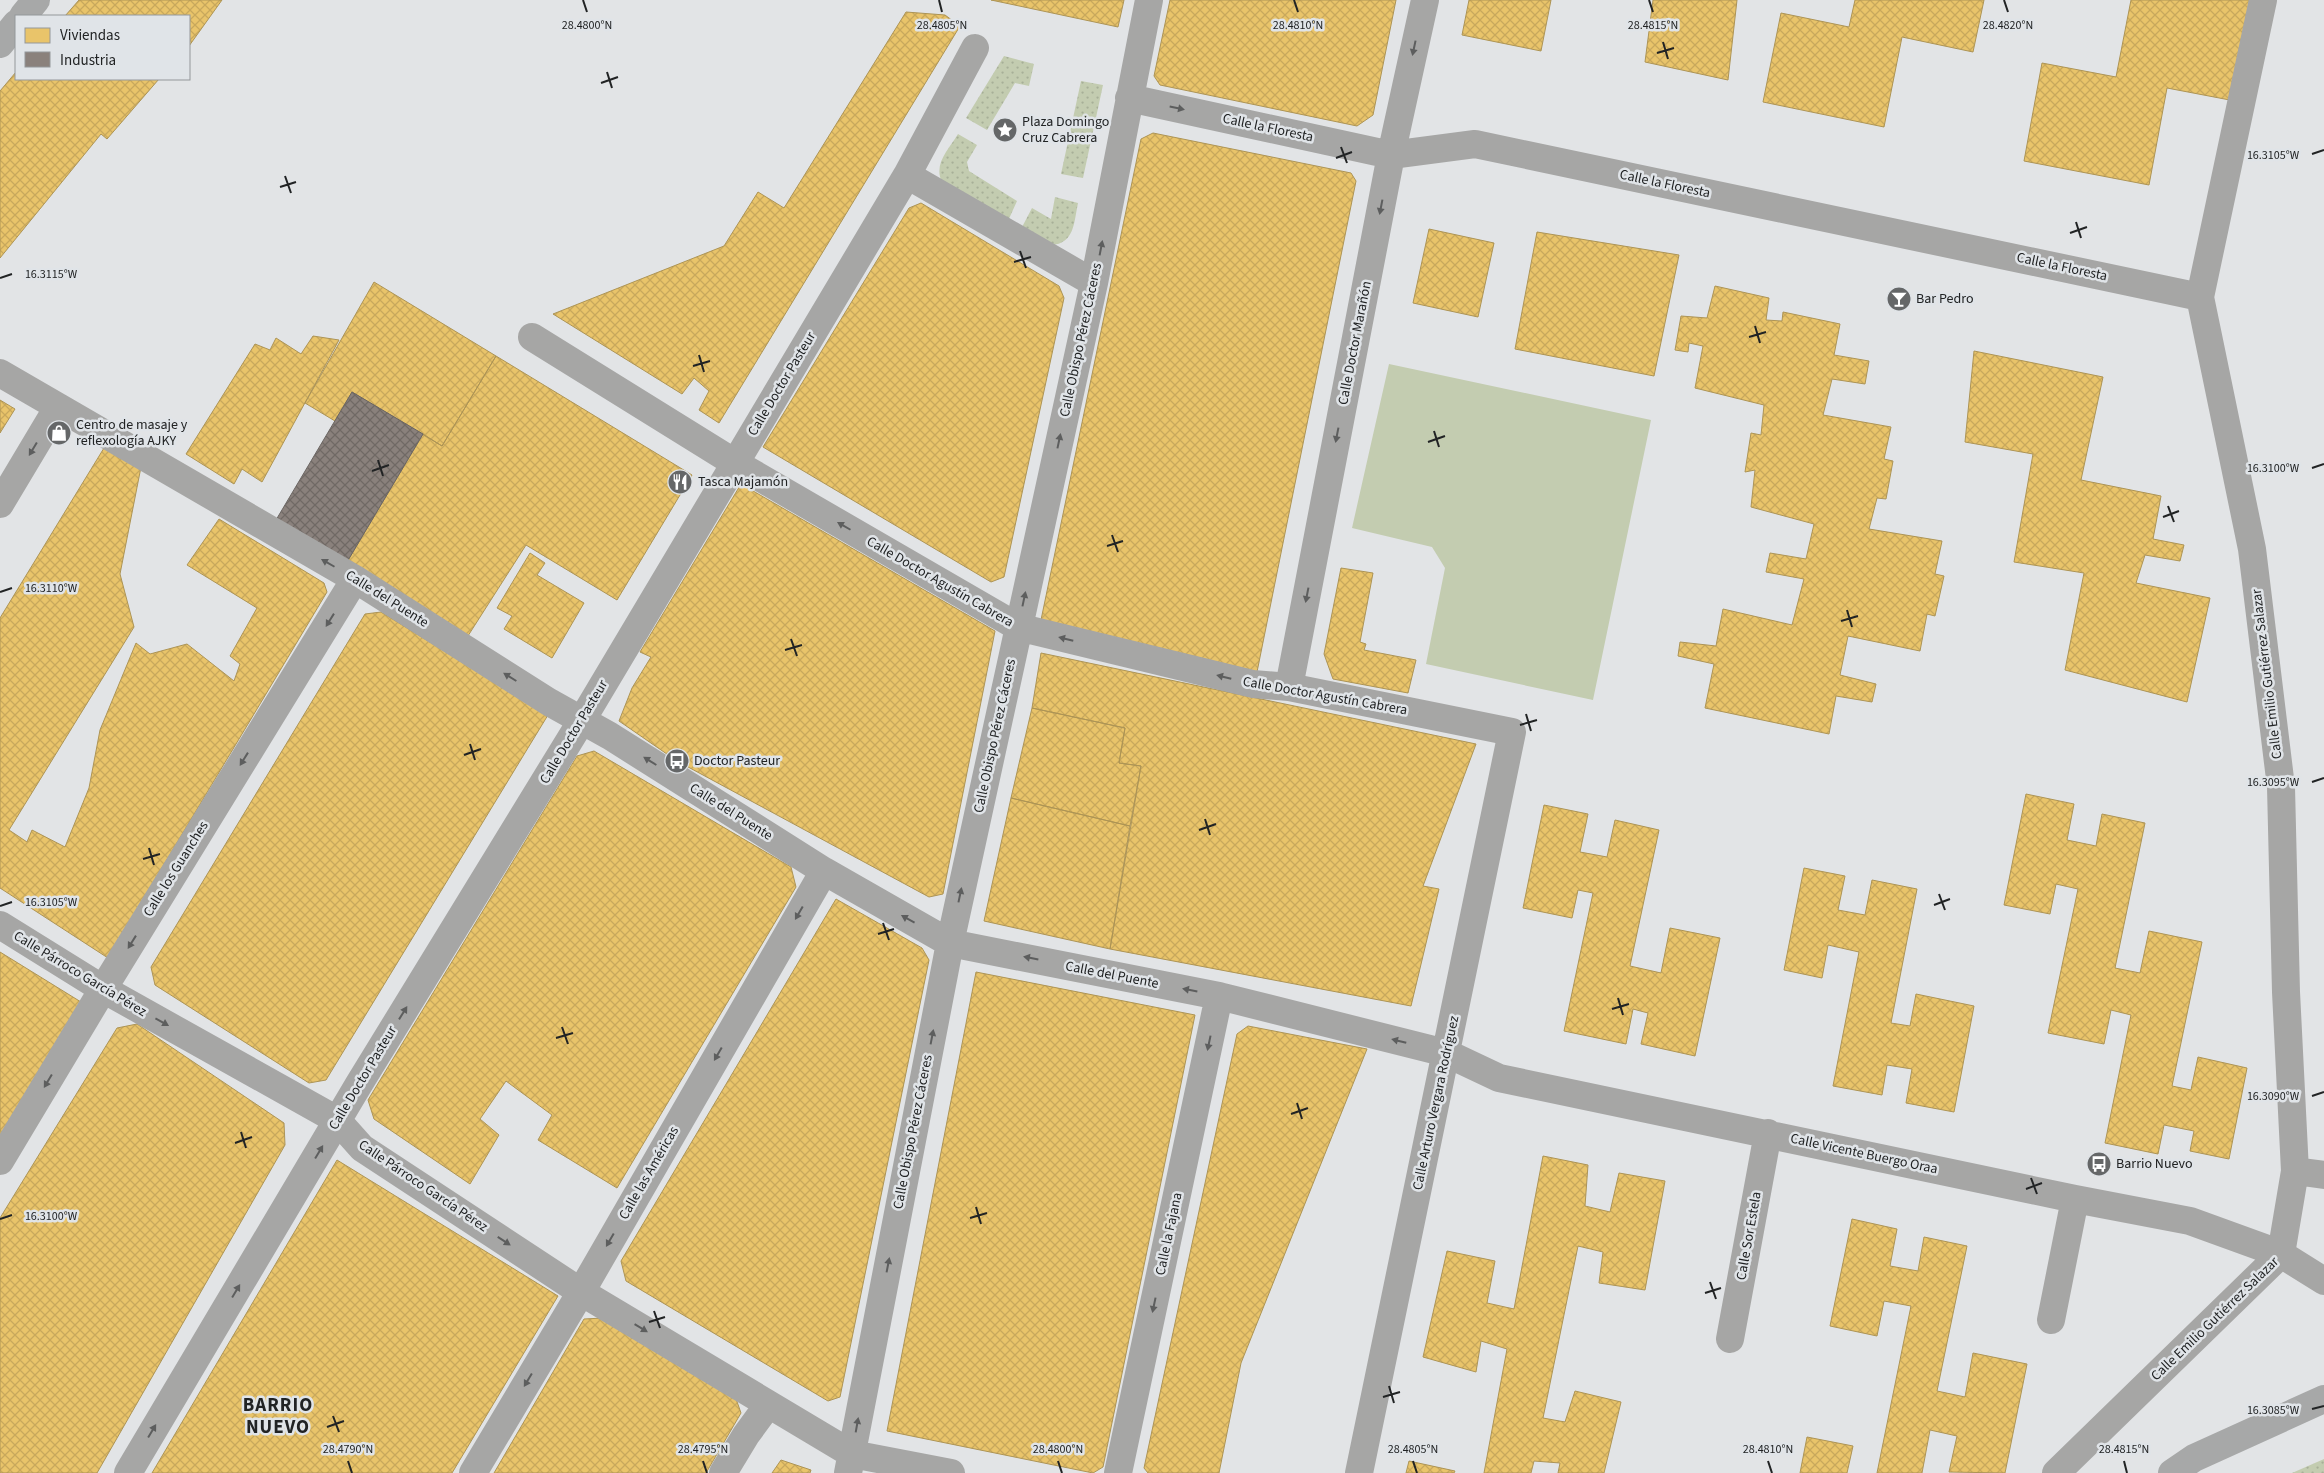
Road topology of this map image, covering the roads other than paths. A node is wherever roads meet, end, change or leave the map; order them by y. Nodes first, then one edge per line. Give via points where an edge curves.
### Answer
1 (36, 0) edge
2 (1149, 0) edge
3 (1424, 0) edge
4 (2263, 0) edge
5 (24, 15) edge
6 (15, 25) edge
7 (0, 44) edge
8 (975, 48) dead end
9 (1130, 98) junction
10 (1391, 156) junction
11 (906, 175) junction
12 (1094, 283) junction
13 (2200, 297) junction
14 (532, 337) dead end
15 (0, 373) edge
16 (58, 407) junction
17 (734, 463) junction
18 (0, 504) edge
19 (355, 579) junction
20 (1018, 627) junction
21 (1289, 688) junction
22 (582, 720) junction
23 (1512, 732) joint
24 (824, 871) junction
25 (0, 925) edge
26 (950, 943) junction
27 (103, 989) junction
28 (1219, 996) junction
29 (1446, 1053) junction
30 (337, 1120) junction
31 (1768, 1133) junction
32 (0, 1161) edge
33 (2295, 1171) junction
34 (2324, 1176) edge
35 (2075, 1199) junction
36 (2282, 1254) junction
37 (2324, 1281) edge
38 (580, 1292) junction
39 (2051, 1320) dead end
40 (1730, 1339) dead end
41 (2324, 1399) edge
42 (768, 1404) junction
43 (850, 1463) edge
44 (128, 1473) edge
45 (472, 1473) edge
46 (723, 1473) edge
47 (952, 1473) edge
48 (1118, 1473) edge
49 (1359, 1473) edge
50 (2056, 1473) edge
51 (2172, 1473) edge

1 - 5 main road
2 - 9 street, Calle Obispo Pérez Cáceres
3 -> 10 street, Calle Doctor Marañón
4 - 13 street, Calle Emilio Gutiérrez Salazar
6 - 7 main road
8 - 11 street, Calle Doctor Pasteur
9 -> 10 street, Calle la Floresta
12 -> 9 street, Calle Obispo Pérez Cáceres
10 - 13 street, Calle la Floresta via 1475,144
10 -> 21 street, Calle Doctor Marañón
11 - 12 street
11 - 17 street, Calle Doctor Pasteur
20 -> 12 street, Calle Obispo Pérez Cáceres
13 - 33 street, Calle Emilio Gutiérrez Salazar via 2252,549 2281,787
14 - 17 street, Calle Doctor Agustín Cabrera
15 - 16 street, Calle del Puente
16 -> 18 street
19 -> 16 street, Calle del Puente
20 -> 17 street, Calle Doctor Agustín Cabrera
17 - 22 street, Calle Doctor Pasteur
22 -> 19 street, Calle del Puente
19 -> 27 street, Calle los Guanches
21 -> 20 street, Calle Doctor Agustín Cabrera via 1253,684
26 -> 20 street, Calle Obispo Pérez Cáceres
21 - 23 street, Calle Doctor Agustín Cabrera
24 -> 22 street, Calle del Puente
30 -> 22 street, Calle Doctor Pasteur
23 - 29 street, Calle Arturo Vergara Rodríguez
26 -> 24 street, Calle del Puente
24 -> 38 street, Calle las Américas
25 - 27 street, Calle Párroco García Pérez
28 -> 26 street, Calle del Puente
43 -> 26 street, Calle Obispo Pérez Cáceres
27 -> 30 street, Calle Párroco García Pérez
27 -> 32 street, Calle los Guanches
29 -> 28 street, Calle del Puente
28 -> 48 street, Calle la Fajana
29 - 31 street, Calle Vicente Buergo Oraa via 1499,1078
29 - 49 street, Calle Arturo Vergara Rodríguez
30 -> 38 street, Calle Párroco García Pérez via 362,1148
44 -> 30 street, Calle Doctor Pasteur
31 - 35 street, Calle Vicente Buergo Oraa
31 - 40 street, Calle Sor Estela
33 - 34 street
33 - 36 street, Calle Emilio Gutiérrez Salazar
35 - 36 street, Calle Vicente Buergo Oraa via 2190,1221
35 - 39 street
36 - 37 street, Calle Vicente Buergo Oraa
36 - 50 street, Calle Emilio Gutiérrez Salazar
38 -> 42 street, Calle Párroco García Pérez
38 -> 45 street, Calle las Américas
41 - 51 main road via 2194,1458
42 - 43 street, Calle Párroco García Pérez
42 - 46 street
43 - 47 street

